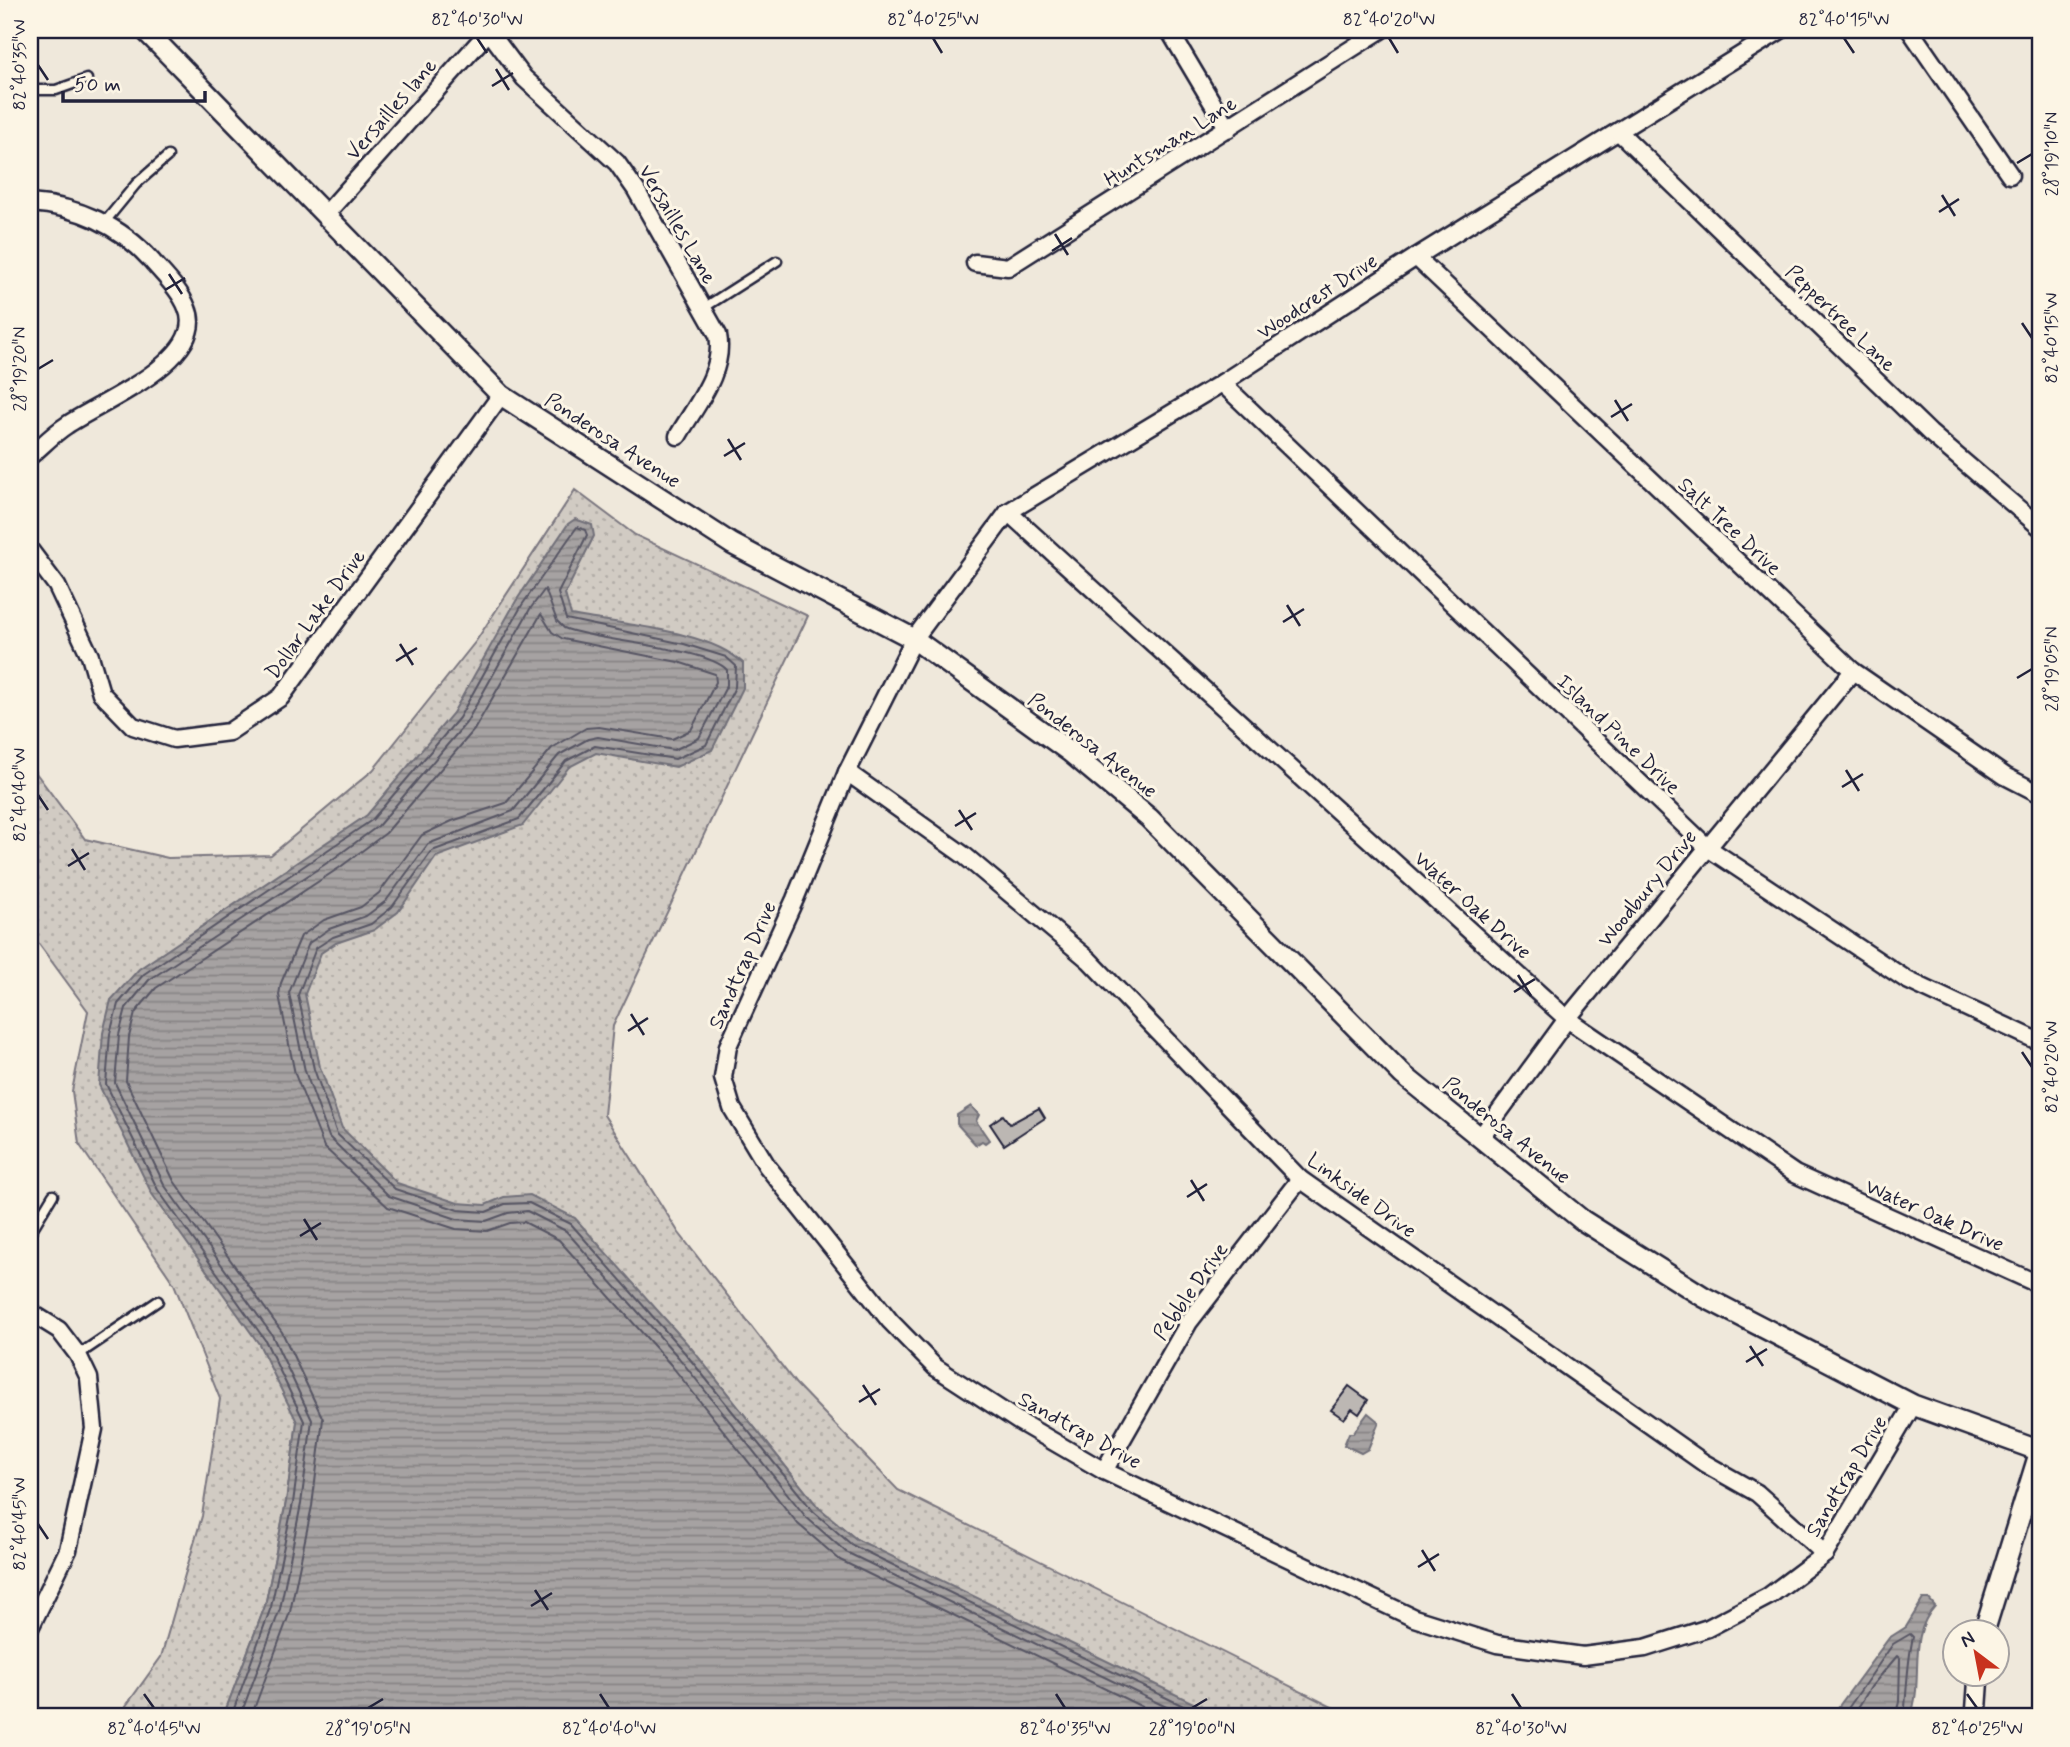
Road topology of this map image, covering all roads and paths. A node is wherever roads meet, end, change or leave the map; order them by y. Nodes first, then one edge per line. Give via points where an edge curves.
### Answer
1 (145, 30) edge
2 (488, 30) edge
3 (1169, 30) edge
4 (1381, 30) edge
5 (1781, 30) edge
6 (1910, 30) edge
7 (87, 79) dead end
8 (30, 90) edge
9 (1228, 129) junction
10 (1619, 132) junction
11 (168, 156) dead end
12 (2010, 175) dead end
13 (30, 204) edge
14 (325, 215) junction
15 (104, 223) junction
16 (1416, 257) junction
17 (778, 261) dead end
18 (975, 263) dead end
19 (702, 309) junction
20 (1222, 383) junction
21 (501, 395) junction
22 (678, 436) dead end
23 (30, 456) edge
24 (1008, 512) junction
25 (2040, 527) edge
26 (30, 550) edge
27 (914, 639) junction
28 (1853, 671) junction
29 (846, 772) junction
30 (2040, 794) edge
31 (1707, 848) junction
32 (1567, 1019) junction
33 (2040, 1042) edge
34 (1480, 1138) junction
35 (1300, 1179) junction
36 (53, 1195) dead end
37 (30, 1233) edge
38 (2040, 1285) edge
39 (158, 1301) dead end
40 (30, 1312) edge
41 (78, 1355) junction
42 (1913, 1405) junction
43 (2040, 1451) edge
44 (1104, 1471) junction
45 (1825, 1554) junction
46 (1988, 1618) edge
47 (30, 1628) edge
48 (1978, 1688) edge
49 (1976, 1717) edge

1 - 14 street, Ponderosa Avenue
2 - 14 street, Versailles lane
2 - 19 street, Versailles Lane via 524,78 617,163
3 - 9 street
4 - 9 street, Huntsman Lane
5 - 10 street, Woodcrest Drive
6 - 12 street
7 - 8 lane via 56,90
9 - 18 street, Huntsman Lane via 1008,267
10 - 16 street, Woodcrest Drive
10 - 25 street, Peppertree Lane via 1930,433
11 - 15 lane via 136,184
13 - 15 street via 50,205
14 - 21 street, Ponderosa Avenue
15 - 23 street via 136,244 170,281 188,309 189,332 178,353 157,371 65,426
16 - 20 street, Woodcrest Drive
16 - 28 street, Salt Tree Drive
17 - 19 lane
19 - 22 street, Versailles Lane via 718,335 718,363
20 - 24 street, Woodcrest Drive
20 - 31 street, Island Pine Drive
21 - 26 street, Dollar Lake Drive via 281,697 229,732 174,739 133,726 101,693 90,656 57,586
21 - 27 street, Ponderosa Avenue via 732,544
24 - 27 street, Woodcrest Drive
24 - 32 street, Water Oak Drive
27 - 29 street, Sandtrap Drive
27 - 34 street, Ponderosa Avenue via 1070,752 1149,818 1403,1075
28 - 30 street, Salt Tree Drive via 2005,776
28 - 31 street, Woodbury Drive
29 - 35 street, Linkside Drive via 965,856 1089,960
29 - 44 street, Sandtrap Drive via 728,1046 723,1078 732,1108 767,1166 890,1321 935,1367
31 - 32 street, Woodbury Drive
31 - 33 street, Island Pine Drive via 1907,980
32 - 34 street, Woodbury Drive
32 - 38 street, Water Oak Drive via 1796,1174
34 - 42 street, Ponderosa Avenue via 1582,1220 1704,1297
35 - 44 street, Pebble Drive via 1189,1322
35 - 45 street, Linkside Drive via 1704,1463 1757,1493
36 - 37 lane
39 - 41 lane
40 - 41 street via 59,1330
41 - 47 street via 89,1378 94,1429 68,1549
42 - 43 street, Ponderosa Avenue
42 - 45 street, Sandtrap Drive
43 - 46 street, Ponderosa Avenue
44 - 45 street, Sandtrap Drive via 1414,1618 1497,1644 1583,1656 1645,1648 1708,1628 1769,1596
48 - 49 street

